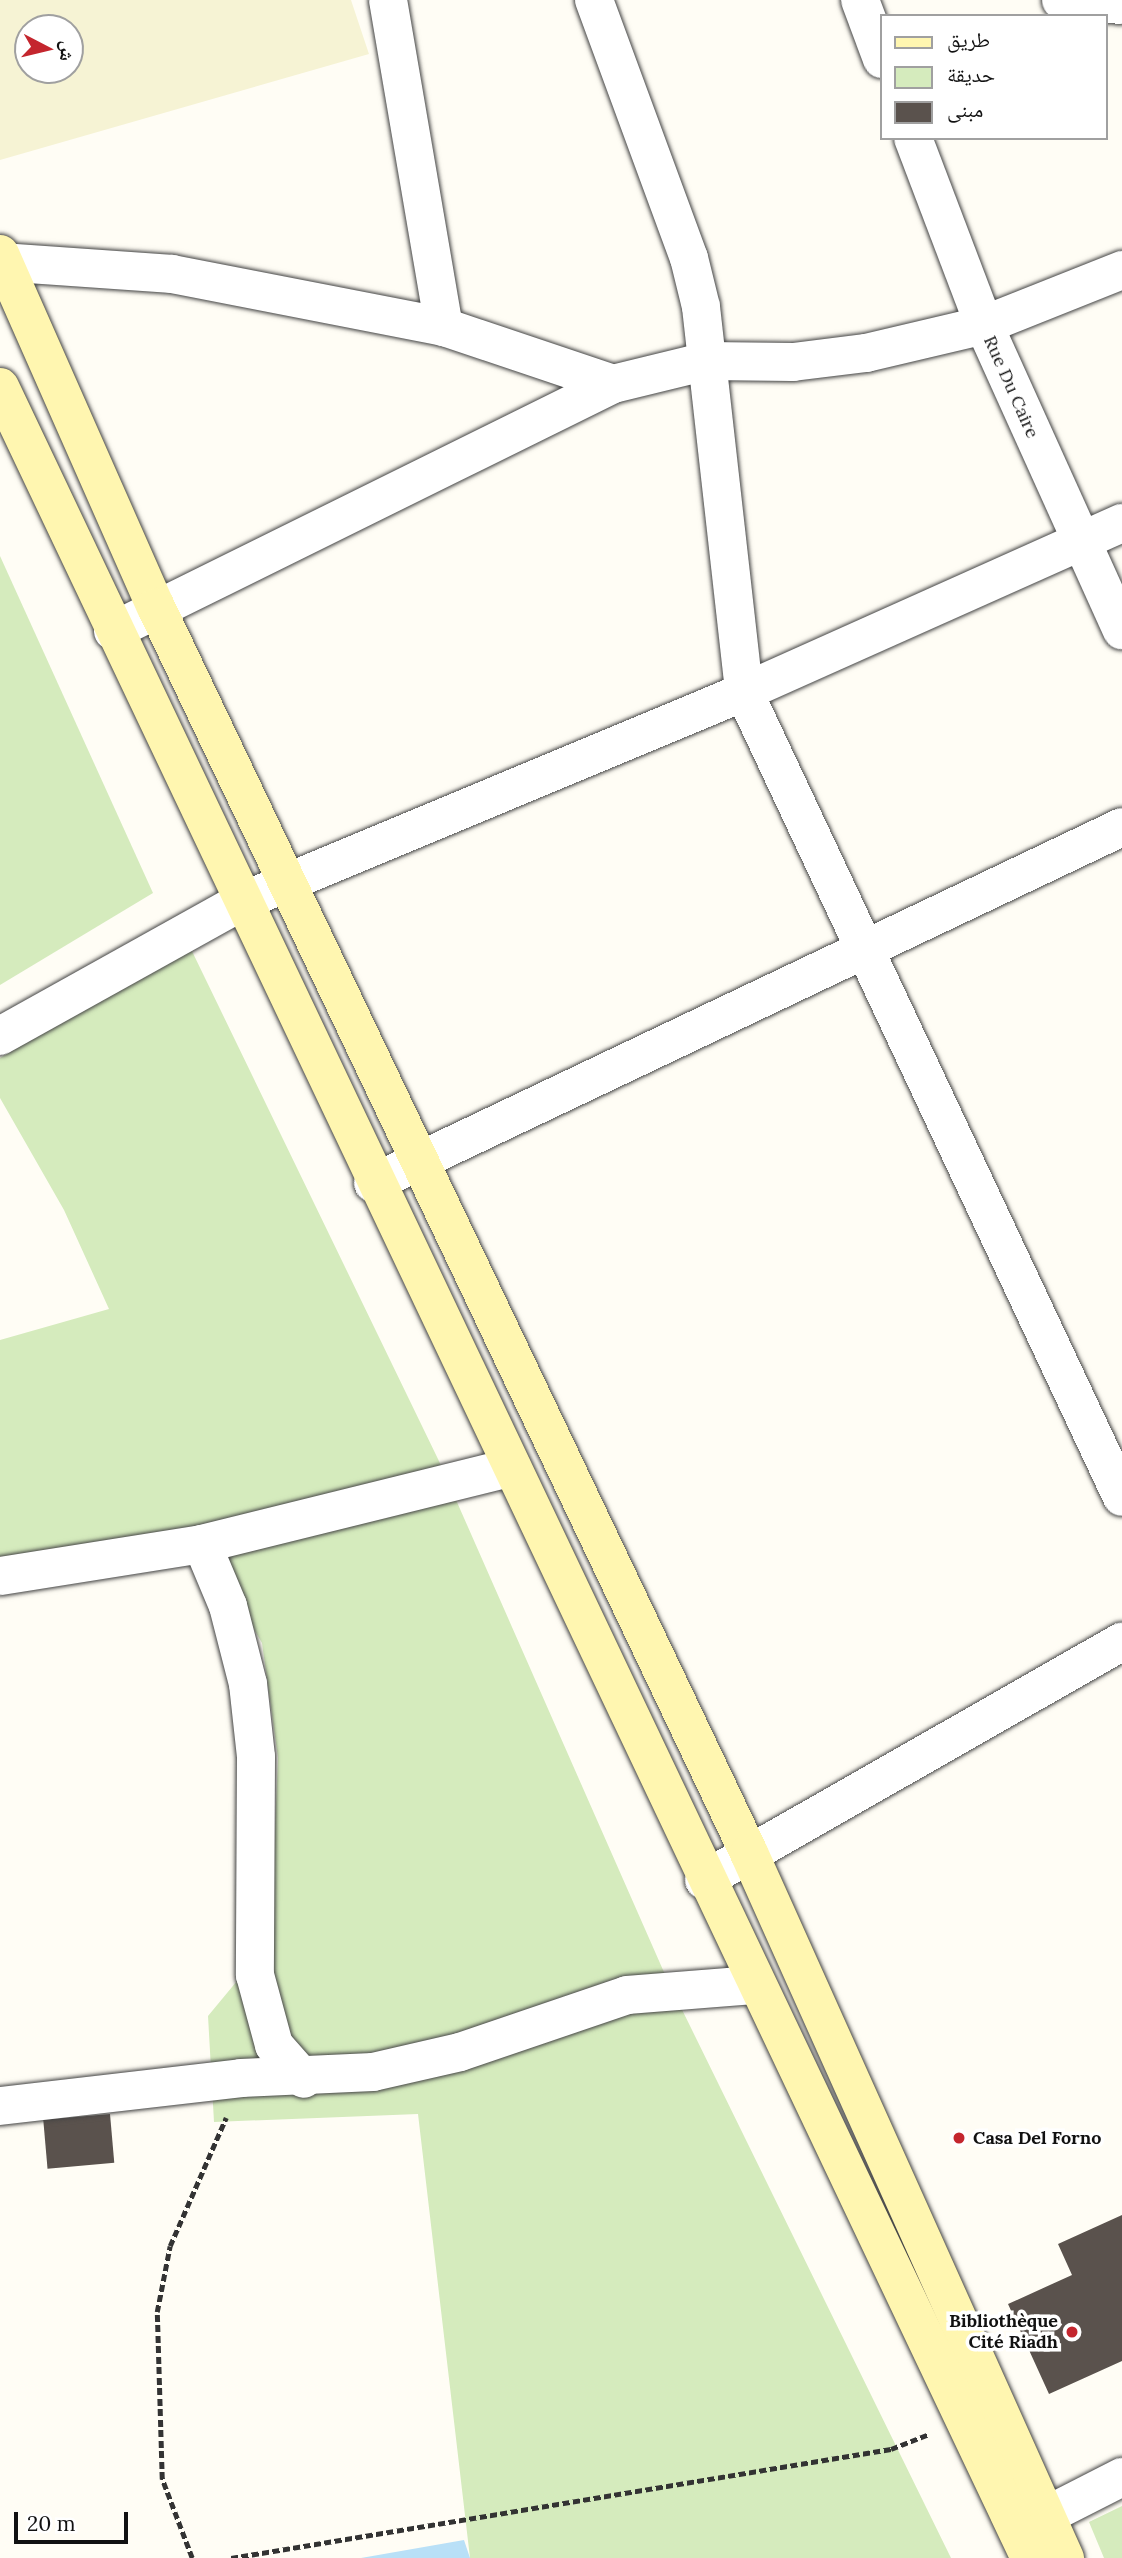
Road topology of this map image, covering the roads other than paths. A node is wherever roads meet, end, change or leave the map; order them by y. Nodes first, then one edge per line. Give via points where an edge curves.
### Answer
1 (388, 0) edge
2 (594, 0) edge
3 (860, 0) edge
4 (1061, 0) edge
5 (1122, 5) edge
6 (880, 54) edge
7 (914, 140) edge
8 (1, 259) edge
9 (1122, 270) edge
10 (984, 325) junction
11 (444, 327) junction
12 (707, 361) junction
13 (613, 384) junction
14 (0, 387) edge
15 (1122, 523) edge
16 (1081, 542) junction
17 (156, 607) junction
18 (1122, 630) edge
19 (113, 631) junction
20 (744, 692) junction
21 (1122, 827) edge
22 (292, 885) junction
23 (243, 901) junction
24 (860, 948) junction
25 (0, 1036) edge
26 (421, 1158) junction
27 (373, 1183) junction
28 (512, 1467) junction
29 (1122, 1497) edge
30 (202, 1544) junction
31 (0, 1576) edge
32 (1122, 1642) edge
33 (749, 1853) junction
34 (704, 1880) junction
35 (754, 1985) junction
36 (304, 2079) junction
37 (0, 2106) edge
38 (1122, 2477) edge
39 (1031, 2536) edge
40 (1065, 2558) edge

1 - 11 street
2 - 12 street via 689,258
3 - 6 street
4 - 5 street
7 - 10 street, Rue Du Caire
8 - 11 street via 172,274
8 - 17 main road
9 - 10 street
10 - 12 street via 866,353 793,362
10 - 16 street, Rue Du Caire
11 - 13 street
12 - 13 street
12 - 20 street
13 - 17 street
14 - 19 main road
15 - 16 street
16 - 18 street, Rue Du Caire
16 - 20 street
17 - 19 street
17 - 22 main road
19 - 23 main road
20 - 22 street
20 - 24 street
21 - 24 street
22 - 23 street
22 - 26 main road
23 - 25 street
23 - 27 main road
24 - 26 street
24 - 29 street
26 - 27 street
26 - 33 main road
27 - 28 main road
28 - 30 street
28 - 34 main road
30 - 31 street
30 - 36 street via 228,1606 248,1684 256,1757 255,1975 274,2045
32 - 33 street
33 - 34 street
33 - 39 main road
34 - 35 main road
35 - 36 street via 627,1995 416,2064
35 - 39 main road via 965,2420
36 - 37 street via 242,2078
38 - 39 street
39 - 40 main road

